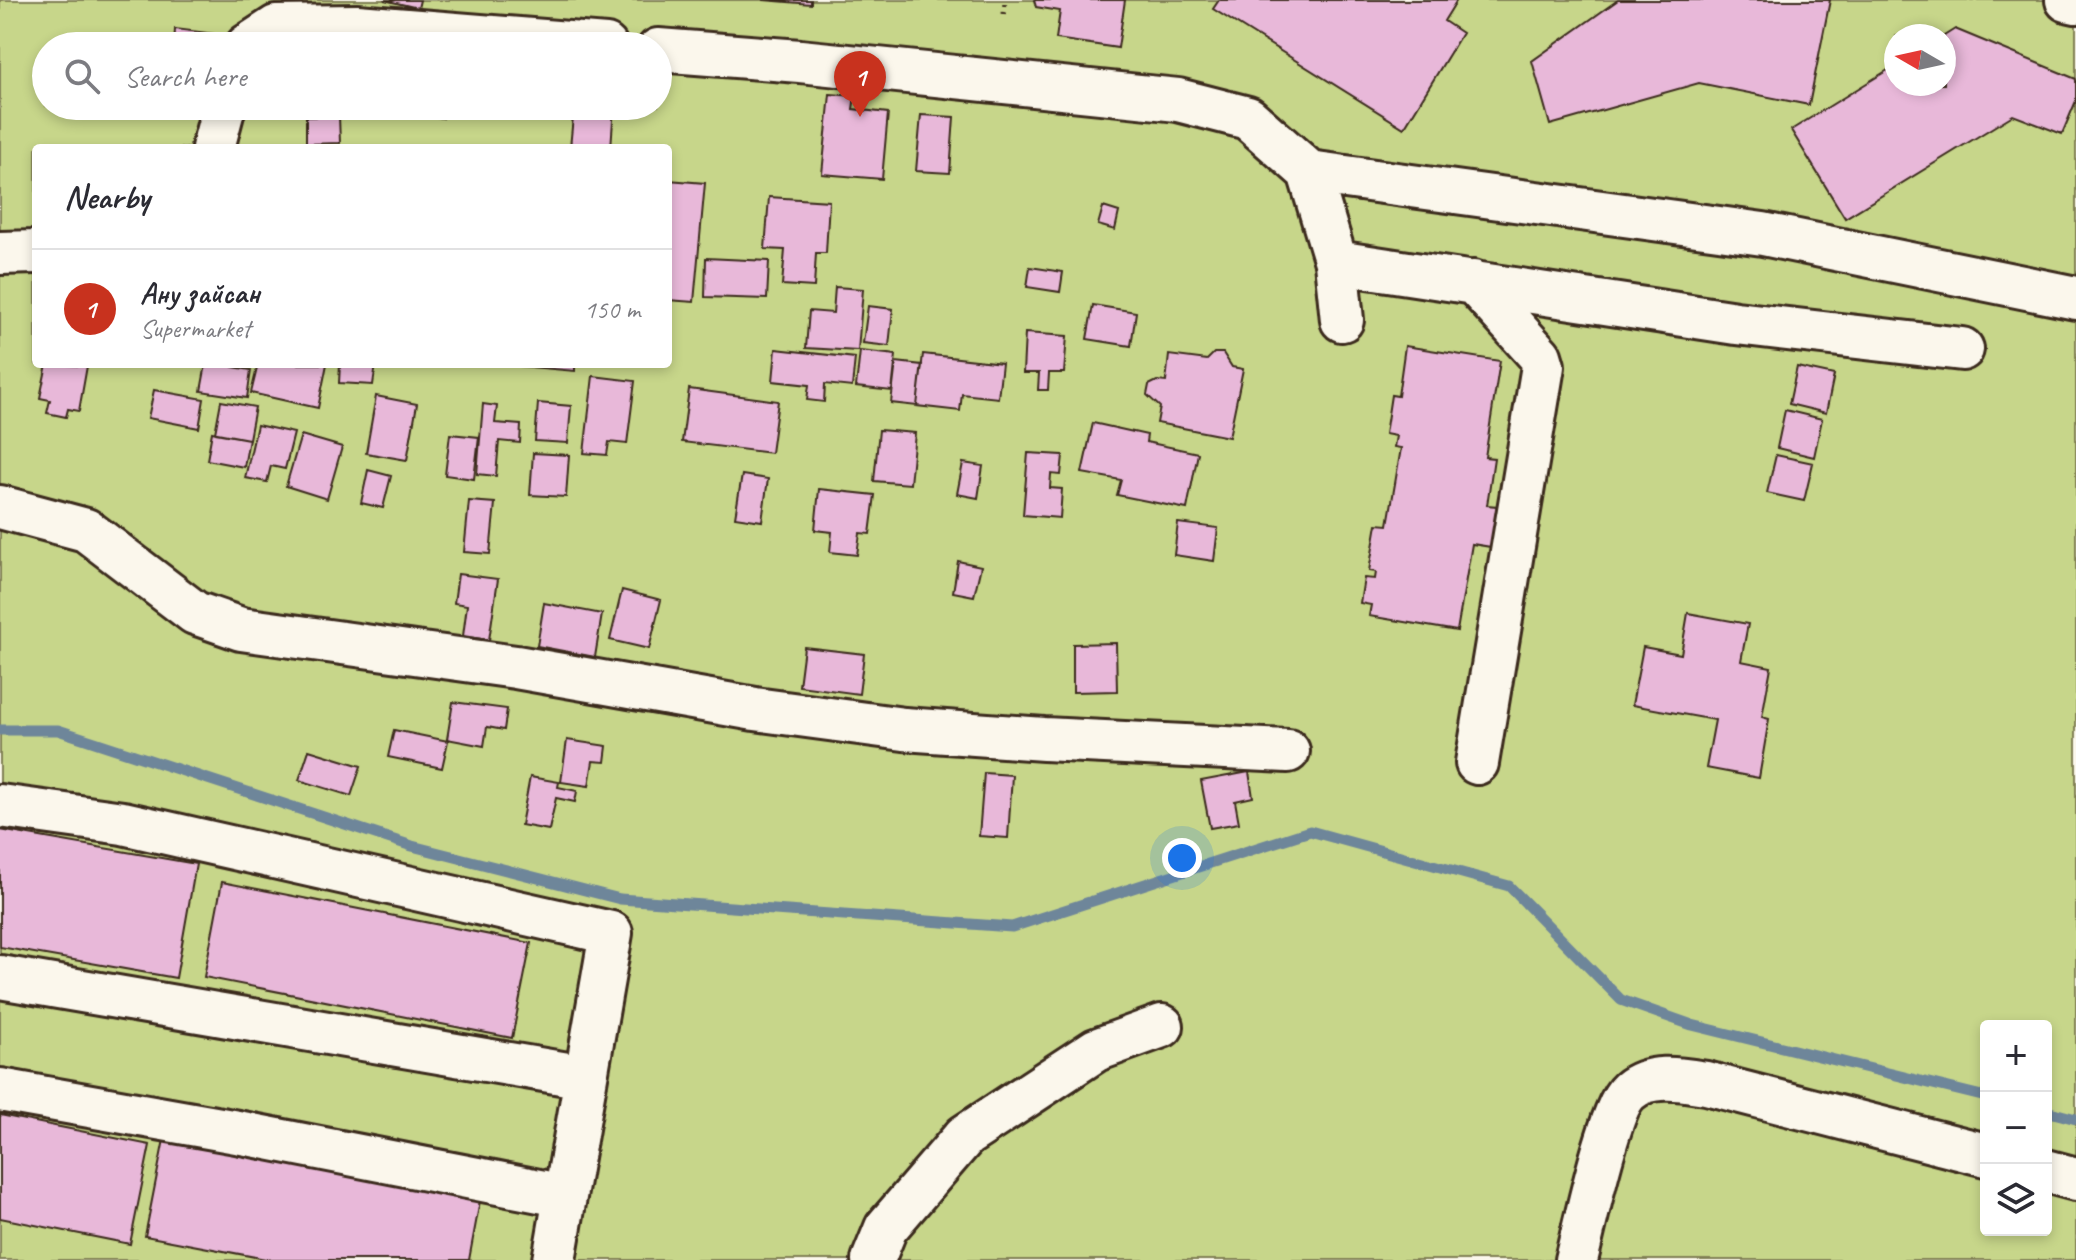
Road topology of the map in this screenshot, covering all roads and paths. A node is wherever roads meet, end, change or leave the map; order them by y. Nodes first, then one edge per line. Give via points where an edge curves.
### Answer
1 (1005, 0) edge
2 (2067, 0) edge
3 (2076, 2) edge
4 (1004, 14) dead end
5 (268, 32) edge
6 (408, 32) edge
7 (672, 51) edge
8 (220, 120) edge
9 (214, 144) edge
10 (1309, 172) junction
11 (32, 252) edge
12 (0, 253) edge
13 (1336, 262) junction
14 (1473, 282) junction
15 (2076, 298) edge
16 (1342, 320) dead end
17 (1962, 349) dead end
18 (0, 507) edge
19 (1288, 751) dead end
20 (1477, 763) dead end
21 (0, 806) edge
22 (0, 977) edge
23 (1162, 1026) dead end
24 (585, 1077) junction
25 (0, 1090) edge
26 (1980, 1153) edge
27 (2052, 1173) edge
28 (2076, 1179) edge
29 (565, 1196) junction
30 (554, 1260) edge
31 (873, 1260) edge
32 (1576, 1260) edge

1 - 4 path
2 - 3 street
5 - 6 street via 276,27 357,26
7 - 10 street via 1178,100 1248,118
8 - 9 street
10 - 13 street
10 - 15 street via 1763,234
11 - 12 street
13 - 14 street
13 - 16 street
14 - 17 street via 1736,323
14 - 20 street via 1540,356 1543,366
18 - 19 street via 86,530 195,613 241,629 904,729
21 - 24 street via 123,823 611,933
22 - 24 street
23 - 31 street via 1096,1050 965,1136 886,1228
24 - 29 street
25 - 29 street
26 - 32 street via 1706,1083 1651,1081 1628,1092 1614,1114
27 - 28 street
29 - 30 street

